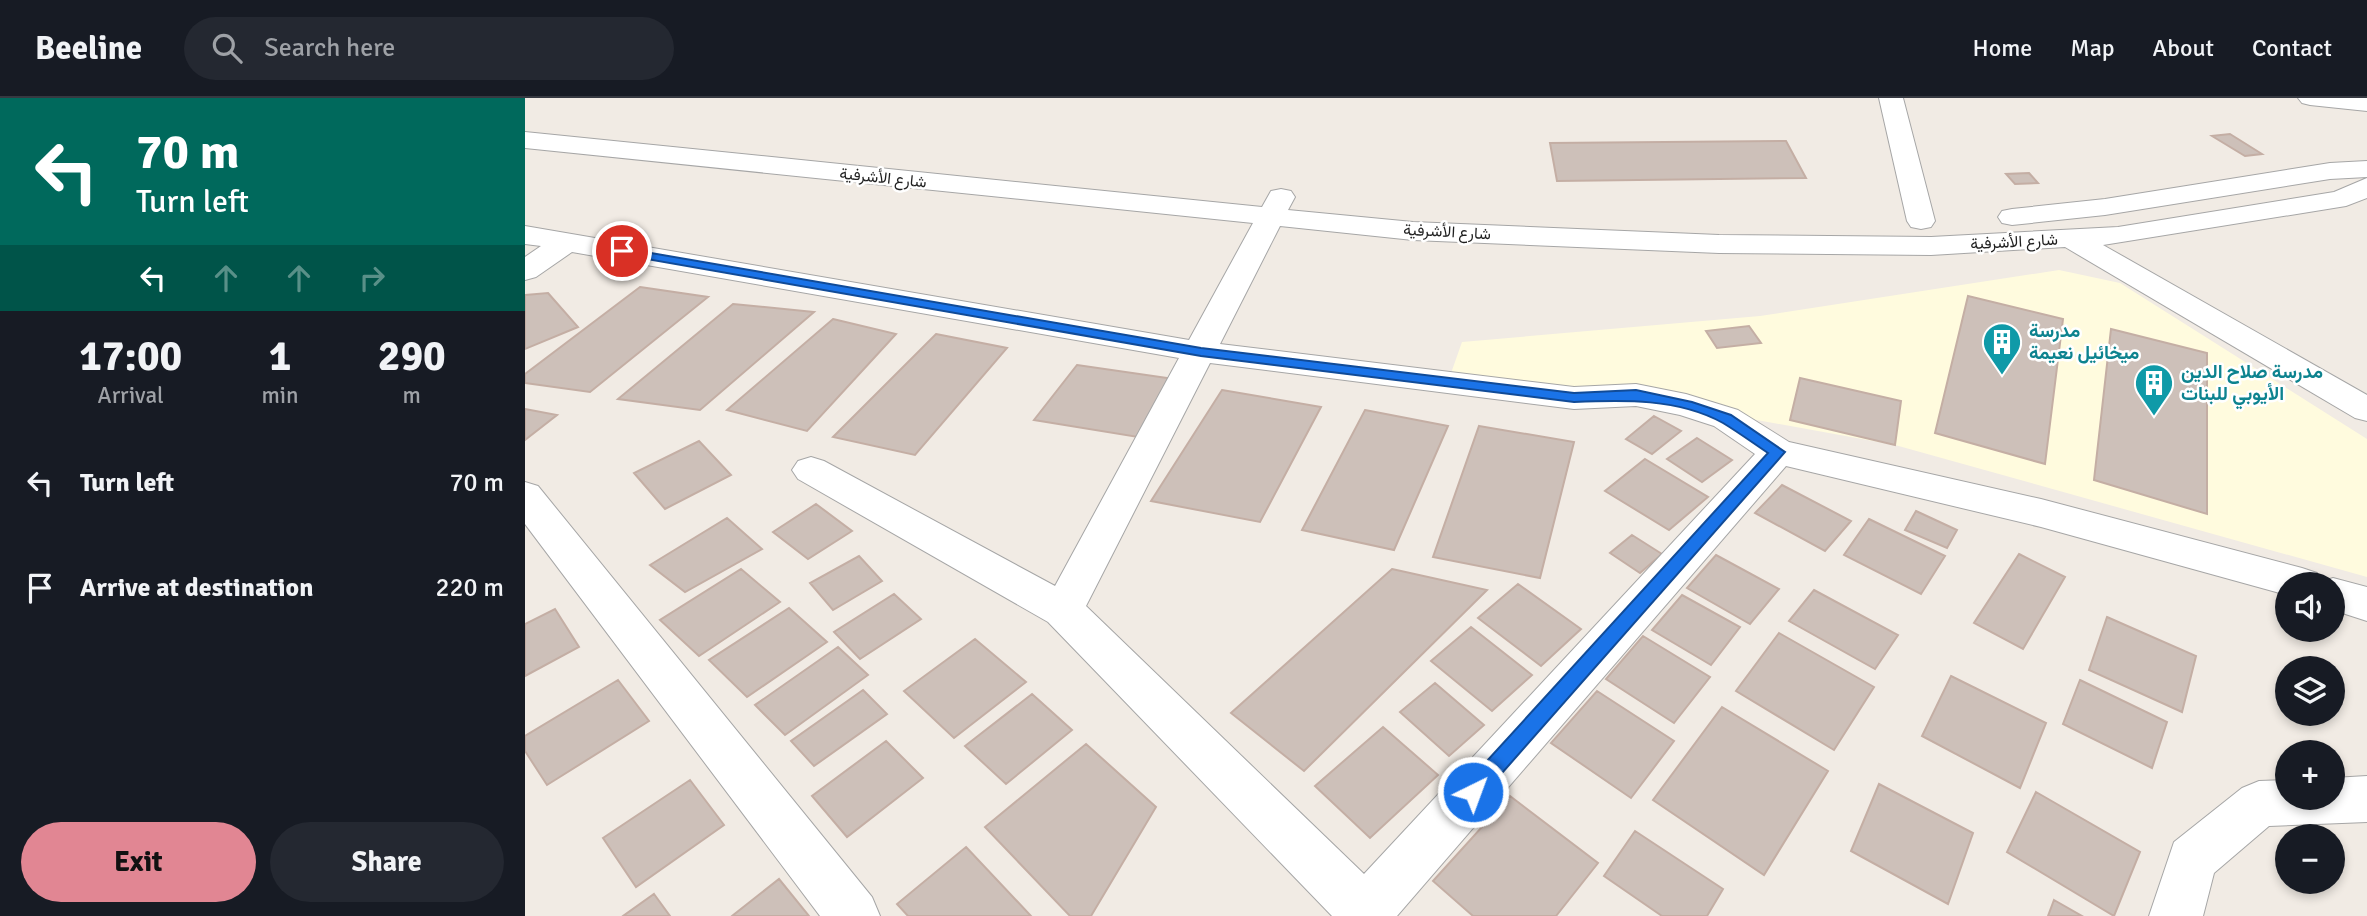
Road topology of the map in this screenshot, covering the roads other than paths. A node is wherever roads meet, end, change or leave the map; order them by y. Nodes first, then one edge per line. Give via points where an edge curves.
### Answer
1 (1891, 98) edge
2 (2310, 98) edge
3 (2367, 104) edge
4 (525, 116) edge
5 (525, 140) edge
6 (2367, 169) edge
7 (2367, 186) edge
8 (1277, 207) junction
9 (2030, 216) junction
10 (1921, 220) junction
11 (525, 235) edge
12 (2071, 239) junction
13 (567, 242) junction
14 (525, 271) edge
15 (1201, 352) junction
16 (2367, 410) edge
17 (1778, 452) junction
18 (811, 470) dead end
19 (525, 496) edge
20 (2275, 576) edge
21 (2345, 598) edge
22 (2367, 604) edge
23 (1063, 610) junction
24 (2367, 799) edge
25 (1364, 914) edge
26 (853, 916) edge
27 (2176, 916) edge

1 - 10 street
2 - 3 street
4 - 8 street, شارع الأشرفية
5 - 8 street, شارع الأشرفية
6 - 9 street, شارع الأشرفية
7 - 12 street, شارع الأشرفية via 2336,201 2117,236
8 - 10 street, شارع الأشرفية
8 - 12 street, شارع الأشرفية via 1413,231 1719,244 1931,246
8 - 15 street
9 - 10 street, شارع الأشرفية
9 - 12 street
11 - 13 street
12 - 16 street
13 - 14 street
13 - 15 street
15 - 17 street via 1574,398 1636,395 1725,418
15 - 23 street
17 - 20 street via 1982,496
17 - 25 street
18 - 23 street
19 - 26 street
21 - 22 street
23 - 25 street
24 - 27 street via 2259,804 2192,859

